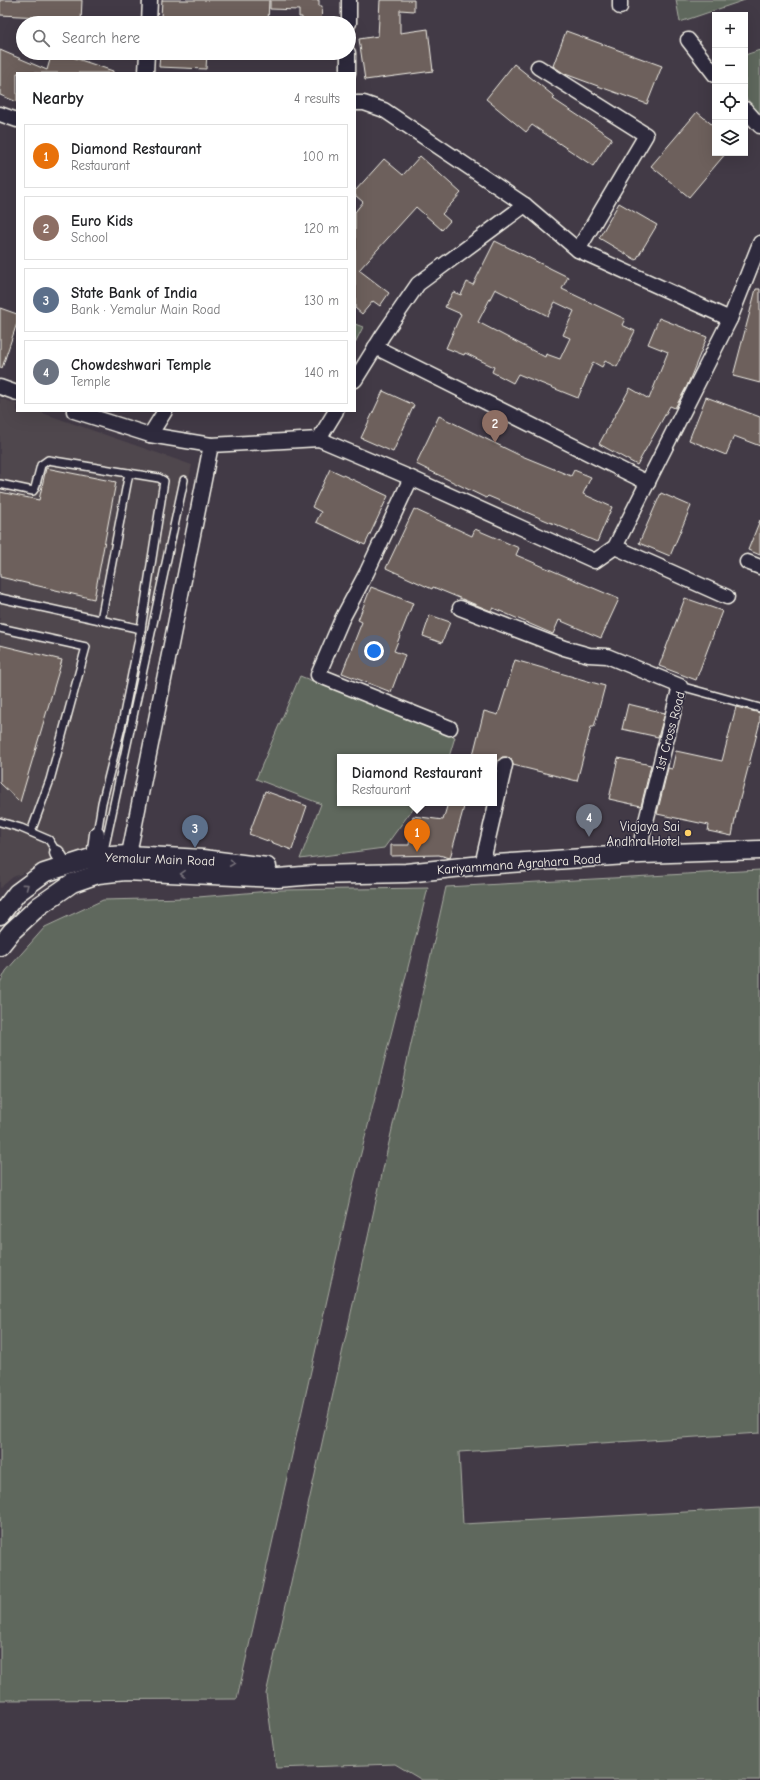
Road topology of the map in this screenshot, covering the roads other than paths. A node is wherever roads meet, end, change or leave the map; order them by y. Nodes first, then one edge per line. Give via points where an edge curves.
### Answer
1 (150, 0) edge
2 (349, 0) edge
3 (149, 16) edge
4 (349, 16) edge
5 (688, 40) dead end
6 (147, 60) edge
7 (348, 60) edge
8 (538, 67) dead end
9 (712, 71) edge
10 (146, 72) edge
11 (348, 72) edge
12 (356, 103) edge
13 (748, 112) edge
14 (0, 114) edge
15 (16, 120) edge
16 (760, 126) edge
17 (525, 205) junction
18 (760, 243) edge
19 (578, 250) junction
20 (730, 319) junction
21 (375, 347) junction
22 (356, 378) edge
23 (0, 387) edge
24 (16, 393) edge
25 (77, 412) edge
26 (164, 412) edge
27 (335, 412) edge
28 (150, 436) junction
29 (319, 439) junction
30 (211, 445) junction
31 (129, 473) junction
32 (411, 478) junction
33 (184, 480) dead end
34 (648, 483) junction
35 (0, 484) edge
36 (615, 548) junction
37 (747, 562) dead end
38 (760, 567) edge
39 (727, 597) dead end
40 (0, 598) edge
41 (460, 608) dead end
42 (101, 620) junction
43 (0, 628) edge
44 (141, 629) junction
45 (680, 686) junction
46 (760, 708) edge
47 (450, 728) dead end
48 (505, 765) dead end
49 (497, 800) edge
50 (496, 806) edge
51 (0, 822) edge
52 (31, 832) junction
53 (97, 834) joint
54 (760, 850) edge
55 (641, 854) junction
56 (61, 859) junction
57 (127, 863) junction
58 (102, 865) junction
59 (482, 865) junction
60 (315, 875) junction
61 (0, 915) edge
62 (0, 946) edge

1 - 3 street
2 - 4 street
5 - 9 street
6 - 10 street
7 - 11 street
8 - 19 street via 646,135
12 - 17 street via 384,110
13 - 16 street
14 - 15 street
17 - 19 street
17 - 21 street via 418,284
18 - 20 street
19 - 20 street
20 - 34 street
21 - 22 street
21 - 34 street
23 - 24 street
25 - 28 street
26 - 28 street
27 - 29 street
28 - 30 street
29 - 30 street
29 - 32 street
30 - 57 street
31 - 35 lane via 48,460 41,466 33,491
31 - 42 lane
31 - 44 lane via 164,481
32 - 36 street via 595,561
32 - 47 street via 342,619 318,675
33 - 58 lane
34 - 36 street
36 - 39 street
37 - 38 street
40 - 42 lane
41 - 45 street via 564,648 607,656
42 - 44 lane
43 - 52 lane via 86,647 50,780
44 - 53 lane
45 - 46 lane, 1st Cross Road
45 - 55 street, 1st Cross Road via 642,837
48 - 49 street
50 - 59 street
51 - 52 lane
52 - 56 lane via 49,840
53 - 58 street
54 - 55 street, Kariyammana Agrahara Road
55 - 59 street, Kariyammana Agrahara Road
56 - 58 street, Yemalur Main Road
61 -> 56 street, Yemalur Main Road via 17,893
57 - 58 street
60 -> 57 street, Kariyammana Agrahara Road via 278,878
57 -> 60 street, Yemalur Main Road via 202,859
58 - 62 street via 39,906
59 - 60 street, Kariyammana Agrahara Road via 406,873

